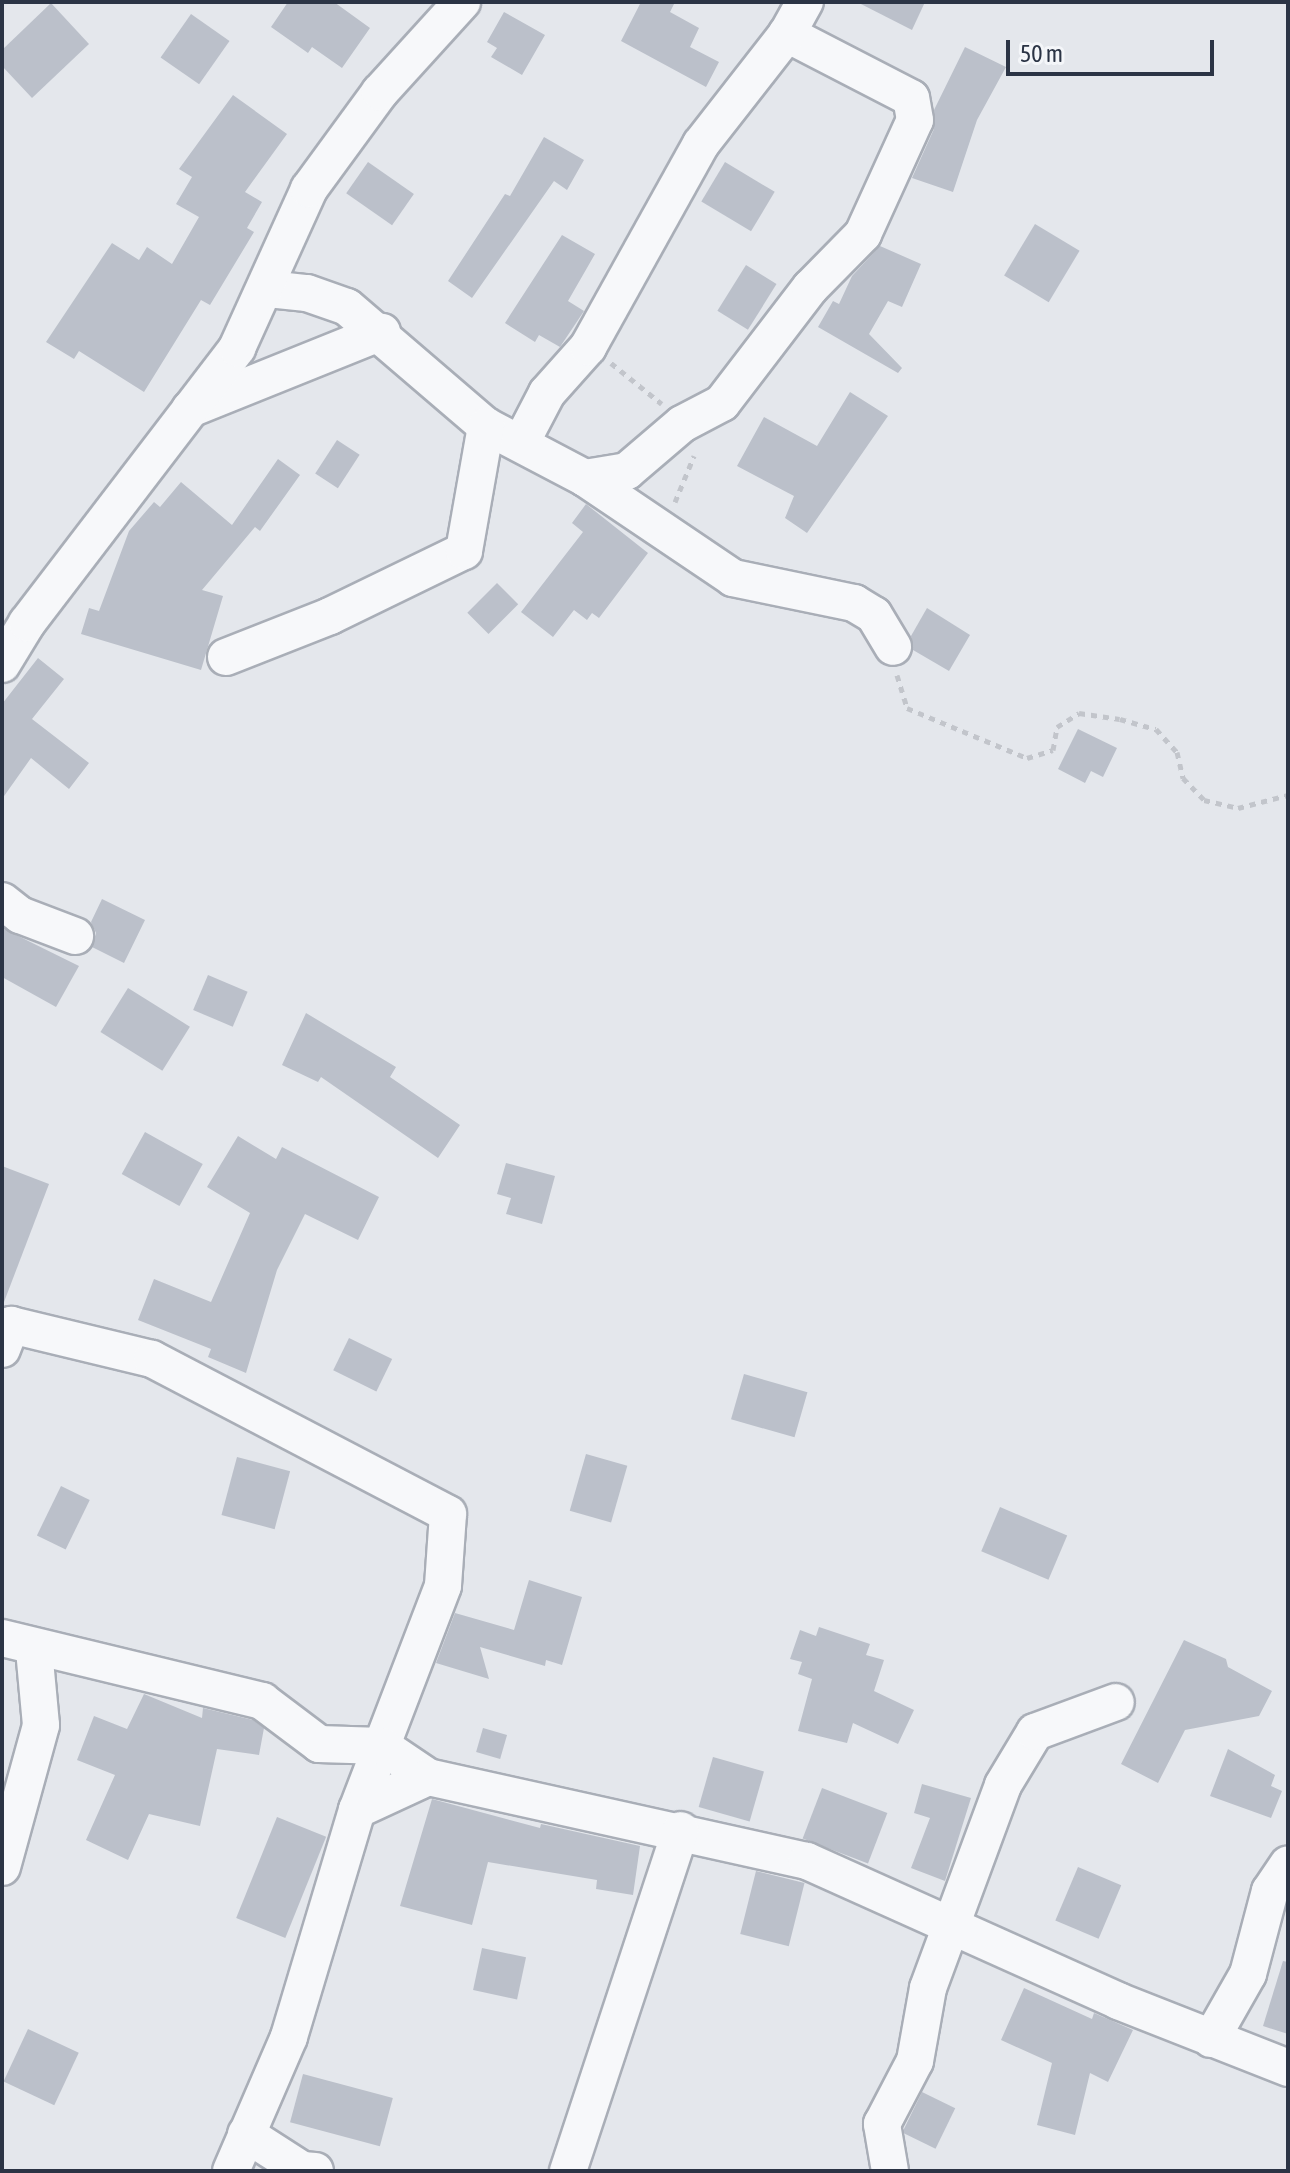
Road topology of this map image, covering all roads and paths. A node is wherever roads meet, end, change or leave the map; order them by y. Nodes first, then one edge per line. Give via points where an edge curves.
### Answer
1 (462, 2) edge
2 (805, 2) edge
3 (787, 34) junction
4 (268, 289) junction
5 (382, 332) junction
6 (189, 409) junction
7 (486, 426) junction
8 (522, 441) junction
9 (585, 478) junction
10 (15, 616) edge
11 (893, 647) joint
12 (226, 657) dead end
13 (2, 664) edge
14 (1288, 795) edge
15 (2, 901) edge
16 (75, 936) dead end
17 (2, 1349) edge
18 (18, 1644) edge
19 (1116, 1702) dead end
20 (382, 1746) junction
21 (428, 1777) junction
22 (357, 1810) junction
23 (681, 1830) junction
24 (1288, 1864) edge
25 (2, 1867) edge
26 (951, 1923) junction
27 (1211, 2039) junction
28 (1288, 2068) edge
29 (246, 2134) junction
30 (231, 2171) edge
31 (315, 2171) edge
32 (568, 2171) edge
33 (890, 2171) edge

1 - 4 street via 380,92 309,189
2 - 3 street
3 - 8 street via 701,144 588,347 547,393
3 - 9 street via 911,98 916,110 863,234 810,288 722,403 682,424 627,471
4 - 5 street via 307,293 347,307
4 - 6 street via 237,348
5 - 6 street
5 - 7 street
6 - 10 street
7 - 8 street
7 - 12 street via 464,551 330,616
8 - 9 street
9 - 11 street via 733,578 854,603 874,615
10 - 13 street
11 - 14 path via 907,708 1027,758 1053,750 1057,727 1079,713 1156,729 1177,752 1183,778 1204,800 1238,808
15 - 16 street via 20,915
17 - 20 street via 11,1325 152,1359 448,1514 443,1586
18 - 20 street via 262,1701 319,1744
18 - 25 street via 41,1725
19 - 26 street via 1035,1732 1003,1785
20 - 21 street
20 - 22 street
21 - 22 street
21 - 23 street
22 - 29 street via 289,2037
23 - 26 street via 807,1861
23 - 32 street
24 - 27 street via 1270,1891 1248,1974
26 - 27 street
26 - 33 street via 928,1988 915,2061 882,2124
27 - 28 street
29 - 30 street
29 - 31 street via 302,2170

